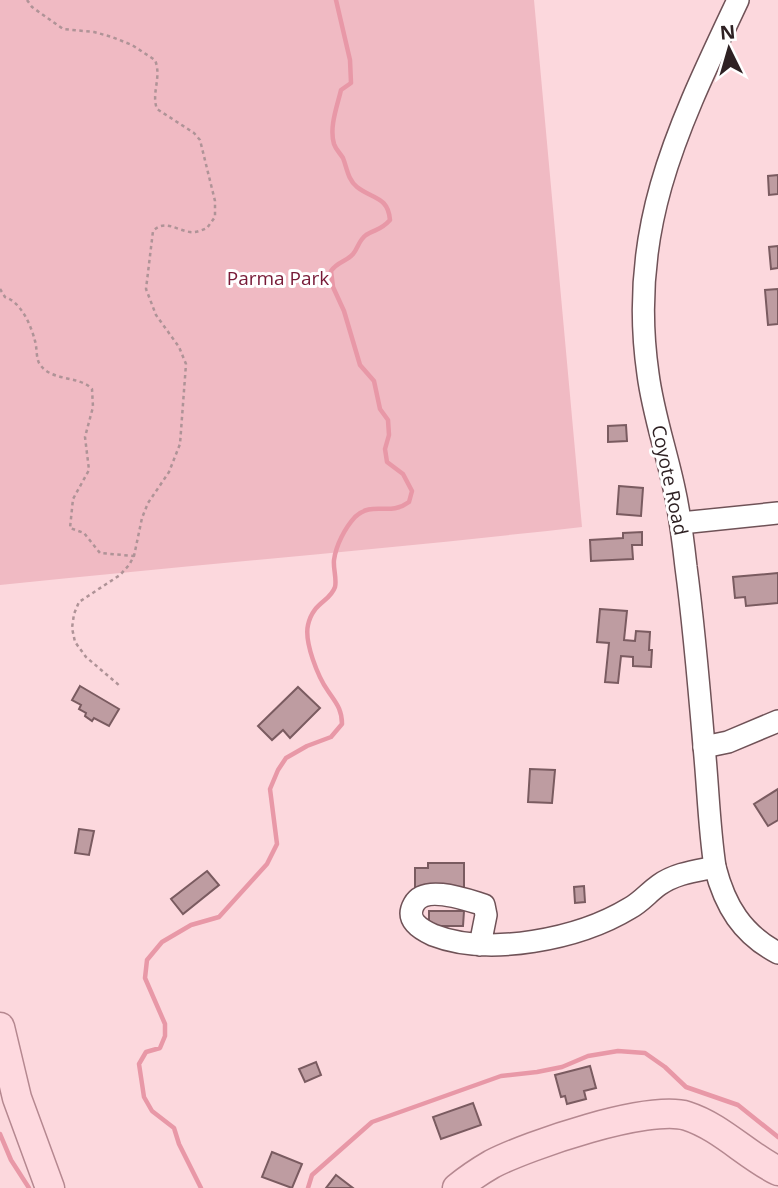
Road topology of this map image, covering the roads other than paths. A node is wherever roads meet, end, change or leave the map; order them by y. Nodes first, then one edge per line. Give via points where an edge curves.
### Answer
1 (738, 0) edge
2 (778, 513) edge
3 (681, 523) junction
4 (778, 721) edge
5 (704, 747) junction
6 (715, 867) junction
7 (480, 946) dead end
8 (778, 953) edge
9 (0, 1027) edge
10 (8, 1101) edge
11 (778, 1171) edge
12 (50, 1188) edge
13 (457, 1188) edge

1 - 3 street, Coyote Road via 677,135 657,194 647,250 643,321 648,375
2 - 3 street
3 - 5 street, Coyote Road
4 - 5 street
5 - 6 street, Coyote Road
6 - 7 street via 678,874 631,908 586,928 553,939
6 - 8 street, Coyote Road via 725,900 740,924
9 - 10 main road
10 - 12 main road
11 - 13 main road via 699,1122 680,1114 655,1113 503,1159

